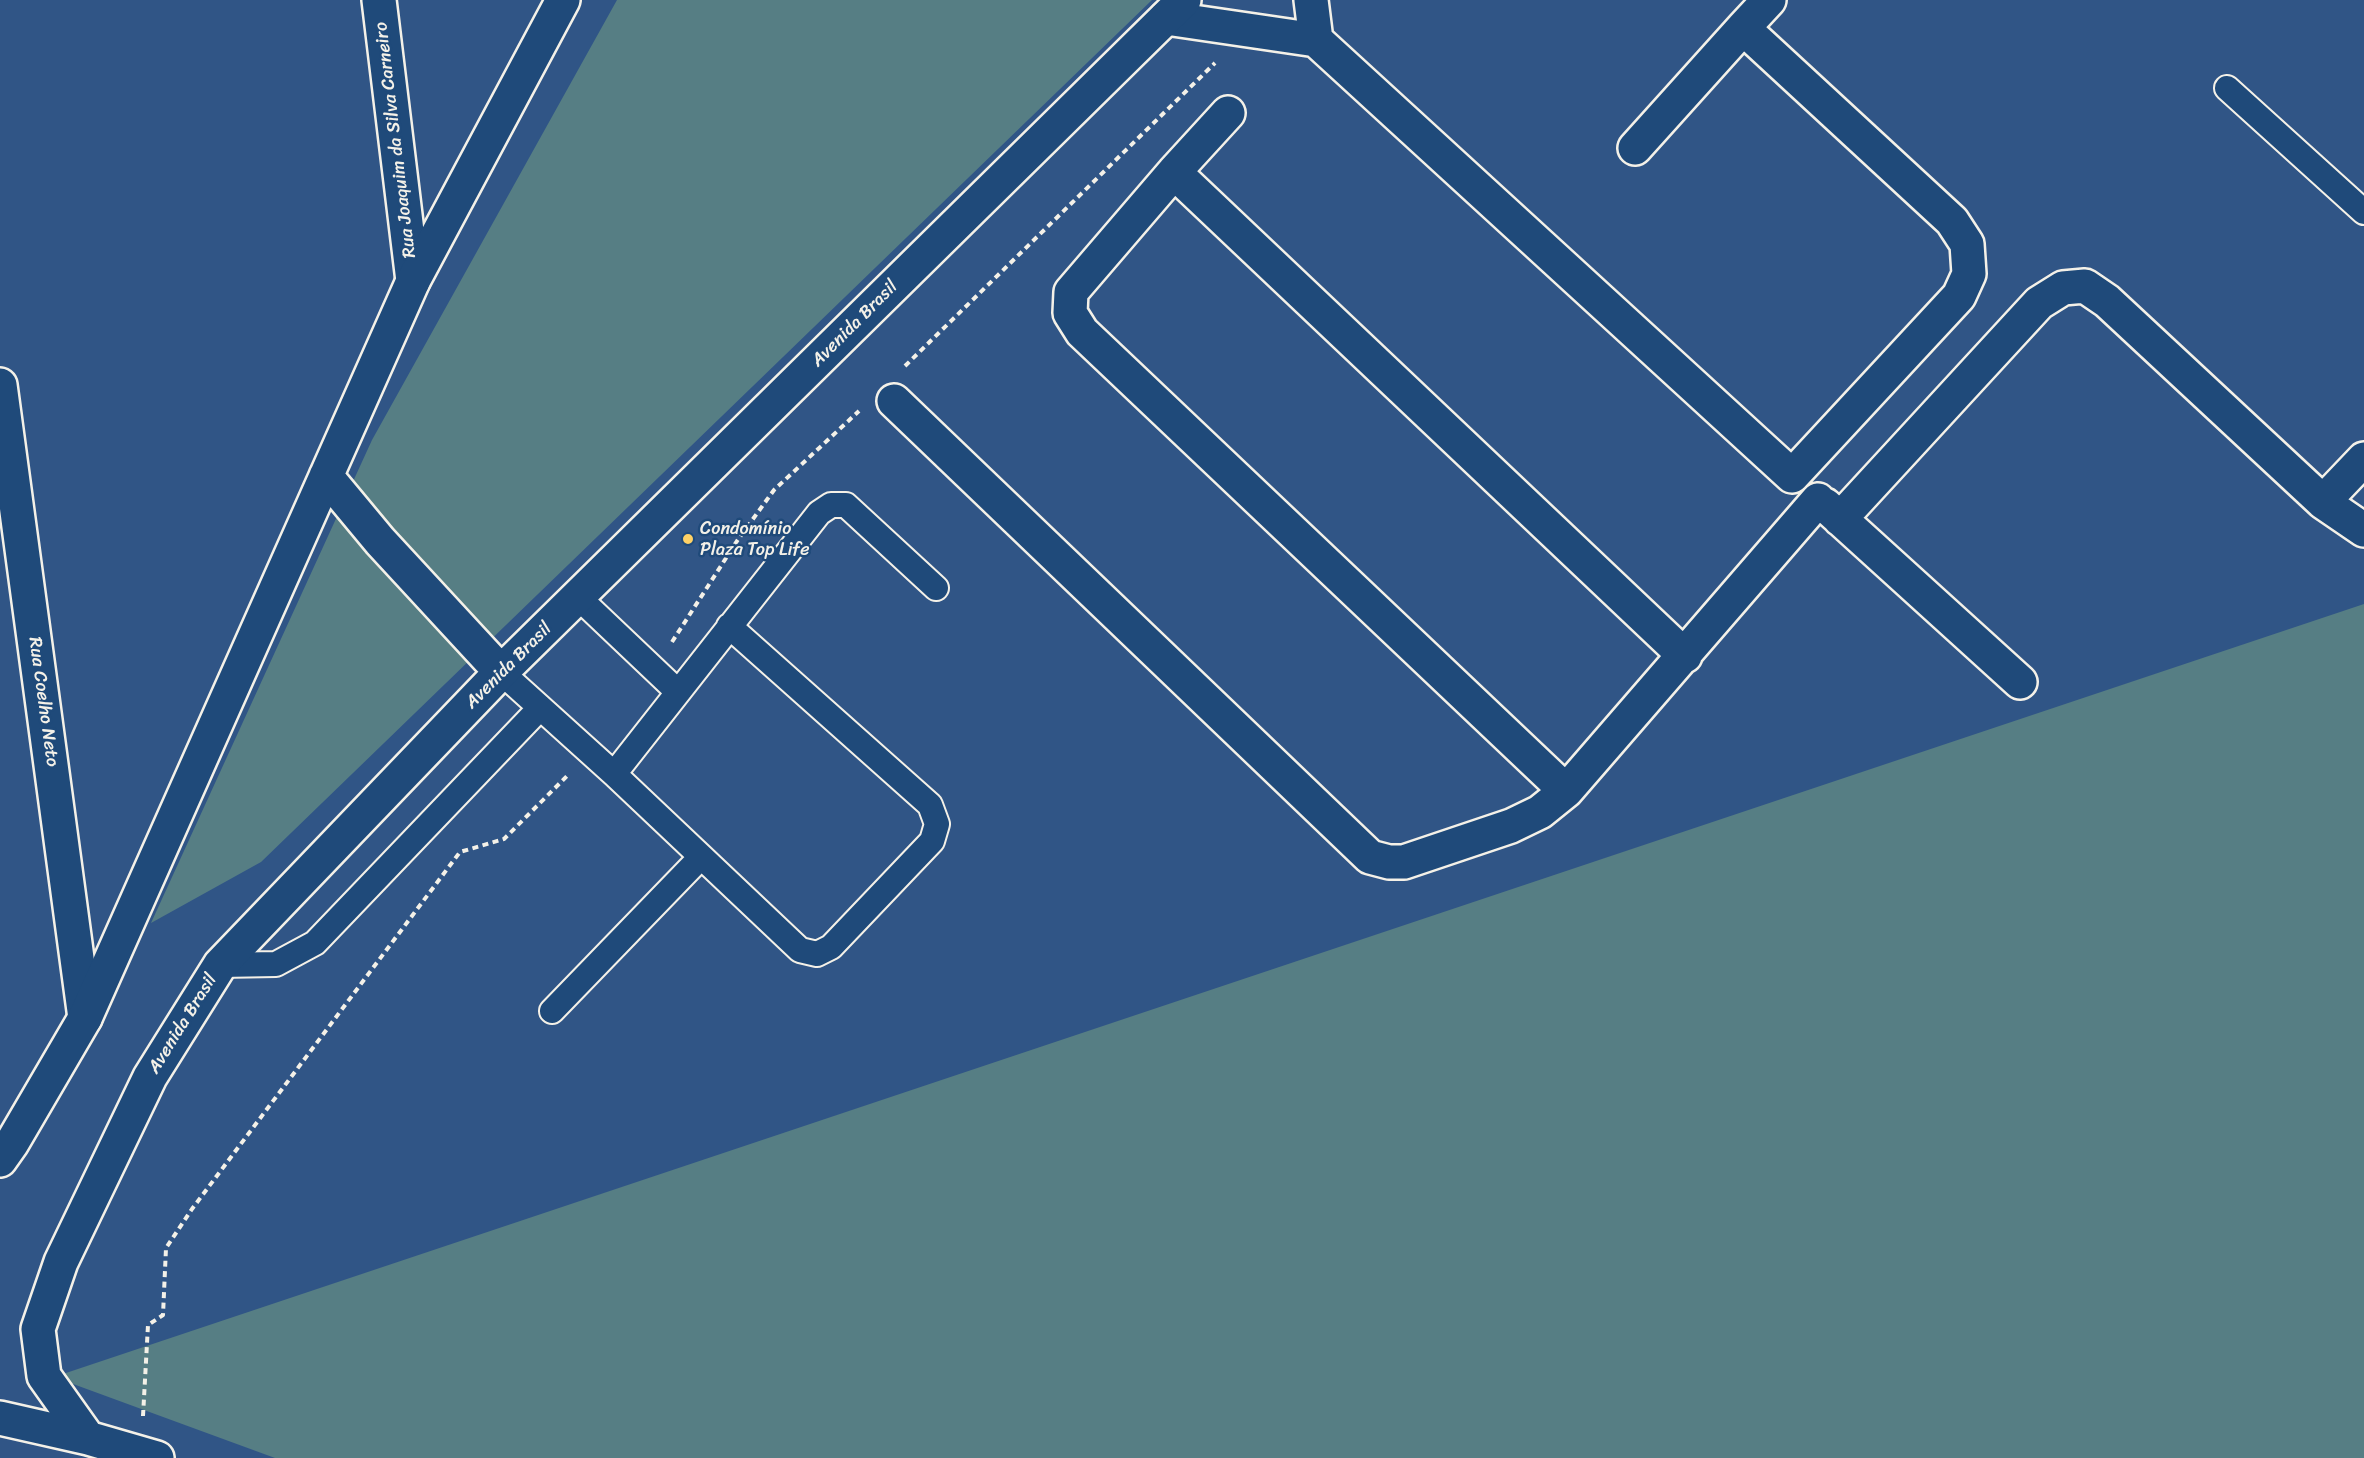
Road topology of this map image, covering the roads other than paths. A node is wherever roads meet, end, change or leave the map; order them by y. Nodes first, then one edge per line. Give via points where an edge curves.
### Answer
1 (379, 0) edge
2 (563, 0) edge
3 (1311, 0) edge
4 (1769, 0) edge
5 (1175, 9) edge
6 (1743, 28) junction
7 (1316, 40) junction
8 (2227, 88) dead end
9 (1228, 113) dead end
10 (1635, 148) dead end
11 (1174, 172) junction
12 (2364, 212) edge
13 (413, 281) junction
14 (0, 385) edge
15 (894, 401) dead end
16 (2364, 459) edge
17 (326, 476) junction
18 (1792, 476) junction
19 (2323, 502) junction
20 (1829, 509) junction
21 (2364, 530) edge
22 (936, 588) dead end
23 (578, 597) junction
24 (729, 626) junction
25 (1685, 656) junction
26 (501, 672) junction
27 (2020, 682) dead end
28 (677, 691) junction
29 (540, 708) junction
30 (614, 774) junction
31 (1566, 791) junction
32 (701, 857) junction
33 (220, 965) junction
34 (552, 1011) dead end
35 (85, 1018) junction
36 (1, 1157) edge
37 (0, 1418) edge
38 (88, 1438) junction
39 (157, 1458) edge

1 - 13 street, Rua Joaquim da Silva Carneiro
2 - 13 street
3 - 7 street
4 - 6 street
5 - 7 street
5 - 23 street, Avenida Brasil
6 - 10 street
6 - 18 street via 1952,222 1967,244 1969,274 1959,296
7 - 18 street
8 - 12 lane
9 - 11 street
11 - 25 street
11 - 31 street via 1071,292 1071,313 1082,332
13 - 17 street
14 - 35 street, Rua Coelho Neto
15 - 31 street via 1370,857 1404,862 1511,826 1540,812
16 - 19 street
17 - 26 street via 380,541
17 - 35 street
18 - 20 street
19 - 20 street via 2085,285 2063,288 2039,303
19 - 21 street
20 - 25 street
20 - 27 street
22 - 24 lane via 846,505 831,505 819,513
23 - 26 street, Avenida Brasil
23 - 28 lane
24 - 28 lane
24 - 32 lane via 930,804 937,824 932,841 831,947 816,954 800,950
25 - 31 street
26 - 29 lane
26 - 33 street, Avenida Brasil
28 - 30 lane
29 - 30 lane
29 - 33 lane via 315,943 276,964
30 - 32 lane
32 - 34 lane
33 - 38 street, Avenida Brasil via 150,1077 61,1262 38,1329 44,1376
35 - 36 street
37 - 38 street
38 - 39 street

